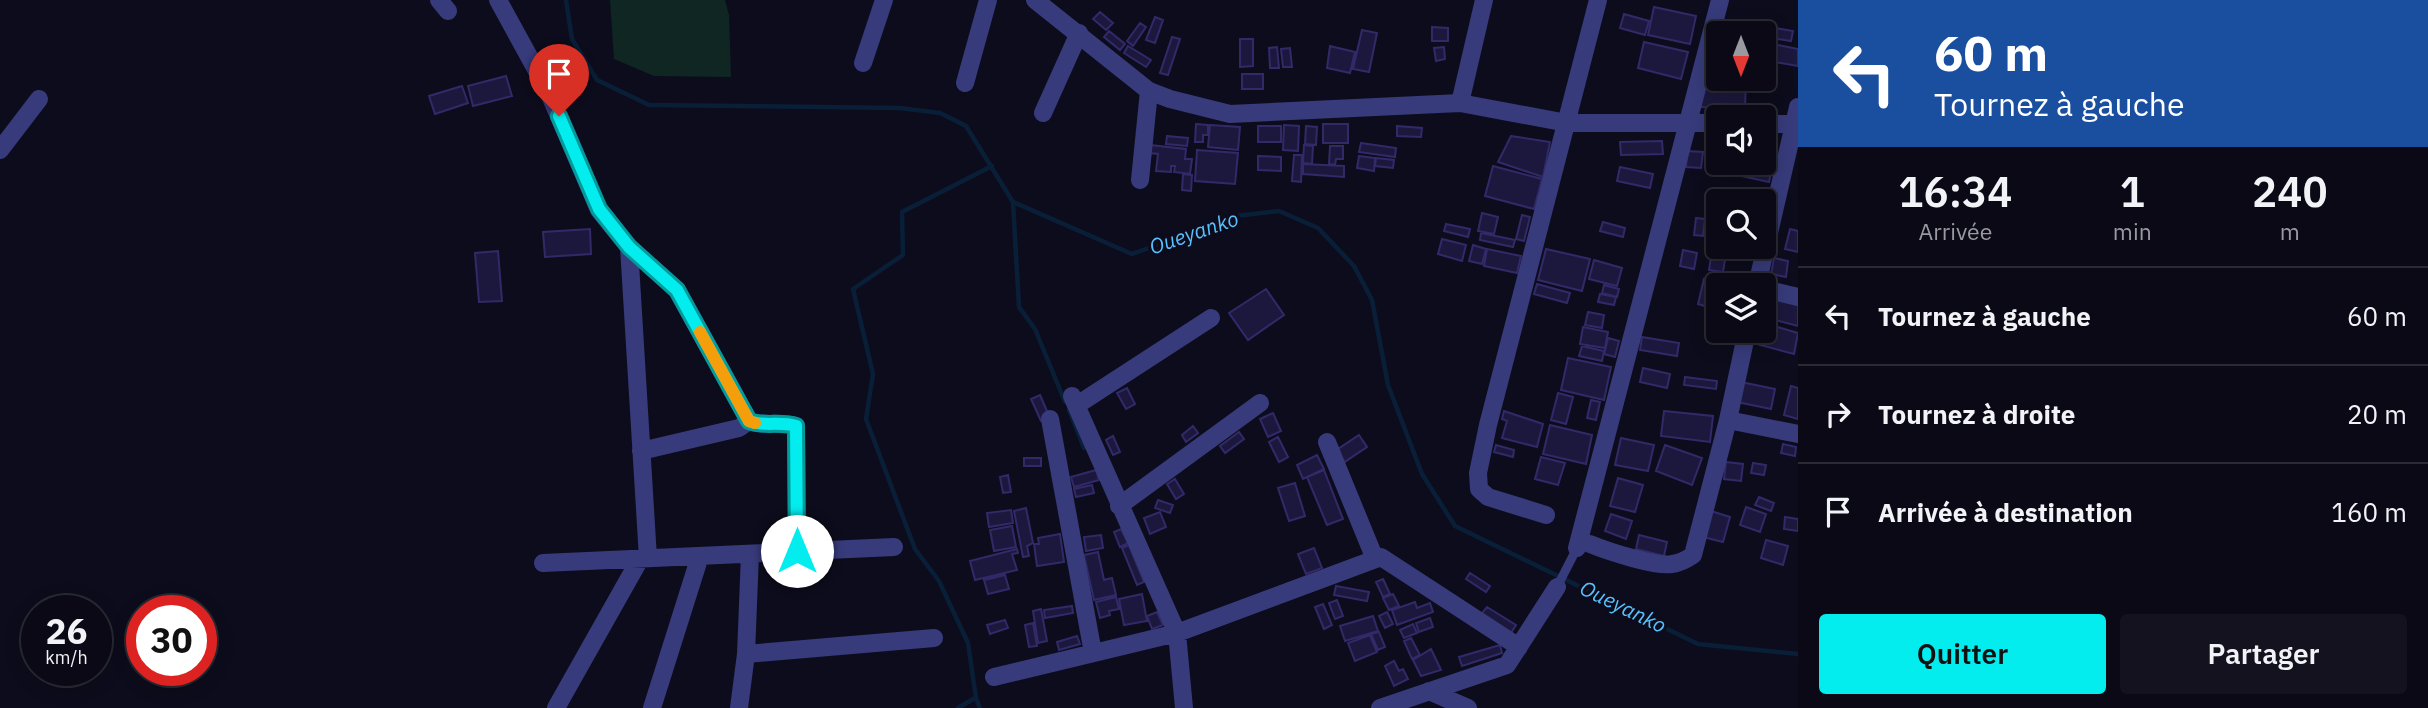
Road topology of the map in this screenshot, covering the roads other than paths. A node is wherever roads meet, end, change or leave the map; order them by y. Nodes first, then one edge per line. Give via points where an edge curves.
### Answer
1 (498, 0) edge
2 (884, 0) edge
3 (988, 0) edge
4 (1035, 0) edge
5 (1485, 0) edge
6 (1720, 0) edge
7 (1598, 1) edge
8 (1079, 33) junction
9 (863, 63) dead end
10 (965, 83) dead end
11 (1149, 91) junction
12 (39, 99) dead end
13 (1460, 103) junction
14 (1043, 113) dead end
15 (1796, 119) edge
16 (1776, 122) edge
17 (1567, 123) junction
18 (1688, 123) junction
19 (1706, 123) edge
20 (0, 150) edge
21 (1140, 180) dead end
22 (629, 247) junction
23 (1761, 273) edge
24 (1776, 292) edge
25 (1798, 297) edge
26 (1211, 318) dead end
27 (1744, 343) edge
28 (1260, 403) dead end
29 (1050, 419) dead end
30 (1727, 420) junction
31 (749, 421) junction
32 (1798, 434) edge
33 (1326, 442) dead end
34 (641, 452) junction
35 (1119, 506) junction
36 (1546, 515) dead end
37 (1583, 546) junction
38 (894, 547) dead end
39 (797, 551) junction
40 (750, 554) junction
41 (700, 556) junction
42 (644, 558) junction
43 (1375, 559) junction
44 (543, 563) dead end
45 (1557, 587) joint
46 (1177, 633) junction
47 (934, 638) dead end
48 (1519, 647) junction
49 (1093, 653) junction
50 (746, 654) junction
51 (994, 677) dead end
52 (1429, 691) junction
53 (556, 708) edge
54 (652, 708) edge
55 (739, 708) edge
56 (1184, 708) edge
57 (1380, 708) edge
58 (1468, 708) edge

1 - 22 street via 549,93 599,209
2 - 9 street
3 - 10 street
4 - 8 street
5 - 13 street
6 - 18 street
7 - 17 street
8 - 11 street
8 - 14 street
11 - 13 street via 1230,114
11 - 21 street
12 - 20 street
13 - 17 street
15 - 16 street
15 - 23 street
17 - 18 street
17 - 36 street via 1478,473 1479,489 1488,497
18 - 19 street
18 - 37 street
22 - 31 street via 677,290
22 - 34 street
24 - 25 street
26 - 35 street via 1074,401
27 - 30 street
28 - 35 street
29 - 49 street
30 - 32 street
30 - 37 street via 1693,555 1670,565
31 - 34 street via 739,428
31 - 39 street via 796,426
33 - 43 street
34 - 42 street
35 - 46 street
37 - 45 lane
38 - 39 street
39 - 40 street
40 - 41 street
40 - 50 street
41 - 42 street
41 - 54 street
42 - 44 street
42 - 53 street
43 - 46 street
43 - 48 street via 1381,557
45 - 48 street
46 - 49 street
46 - 56 street
47 - 50 street
48 - 52 street via 1507,665
49 - 51 street
50 - 55 street
52 - 57 street
52 - 58 street

